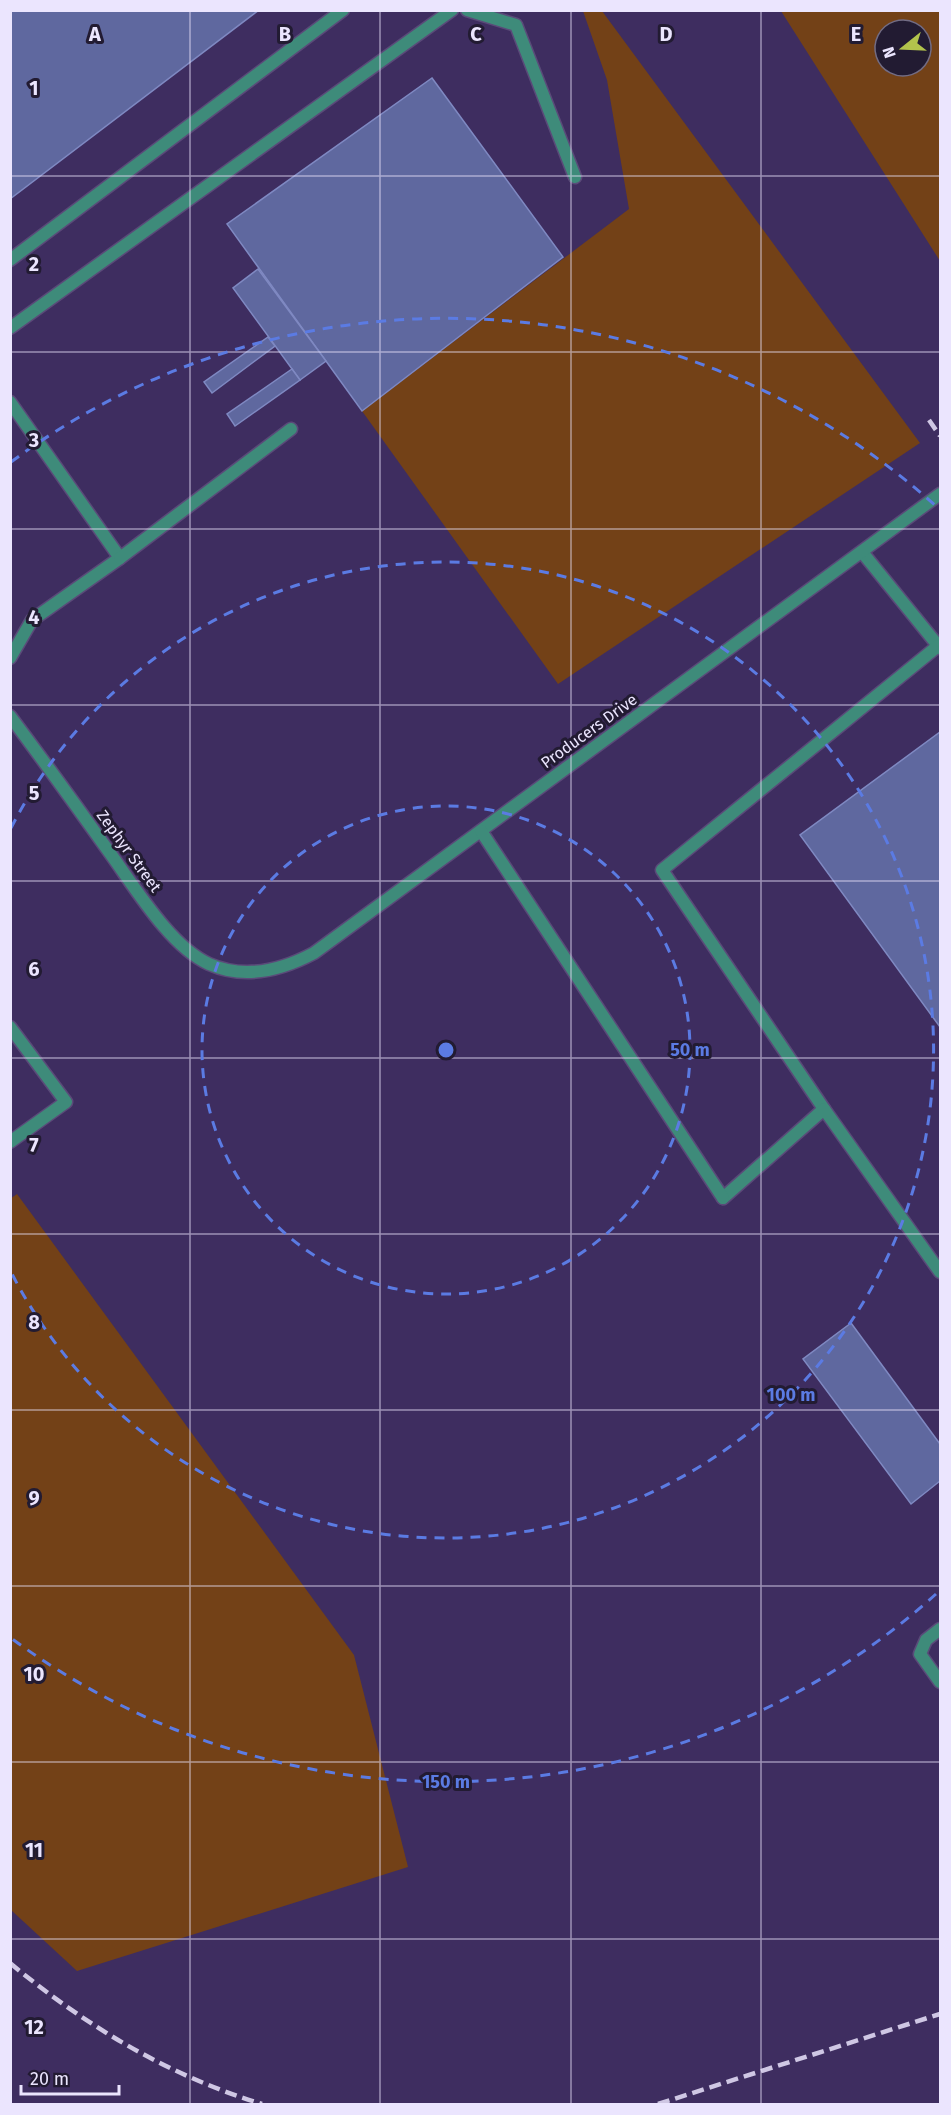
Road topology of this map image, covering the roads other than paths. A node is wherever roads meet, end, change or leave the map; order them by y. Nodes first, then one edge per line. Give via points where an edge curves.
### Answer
1 (343, 10) edge
2 (452, 10) edge
3 (467, 10) edge
4 (575, 177) dead end
5 (10, 260) edge
6 (10, 328) edge
7 (10, 402) edge
8 (291, 429) dead end
9 (940, 494) edge
10 (862, 552) junction
11 (120, 558) junction
12 (939, 647) edge
13 (10, 658) edge
14 (10, 716) edge
15 (481, 831) junction
16 (247, 973) joint
17 (10, 1027) edge
18 (824, 1109) junction
19 (10, 1142) edge
20 (940, 1272) edge
21 (940, 1629) edge
22 (940, 1682) edge

1 - 5 street
2 - 6 street
3 - 4 street via 516,26
7 - 11 street
8 - 11 street
9 - 10 street, Producers Drive
10 - 12 street
10 - 15 street, Producers Drive
11 - 13 street via 32,620
12 - 18 street via 662,870
14 - 16 street, Zephyr Street via 150,908 180,942 210,964
15 - 16 street, Producers Drive via 314,953 296,963
15 - 18 street via 723,1198
17 - 19 street via 66,1102
18 - 20 street
21 - 22 street via 926,1640 920,1654

